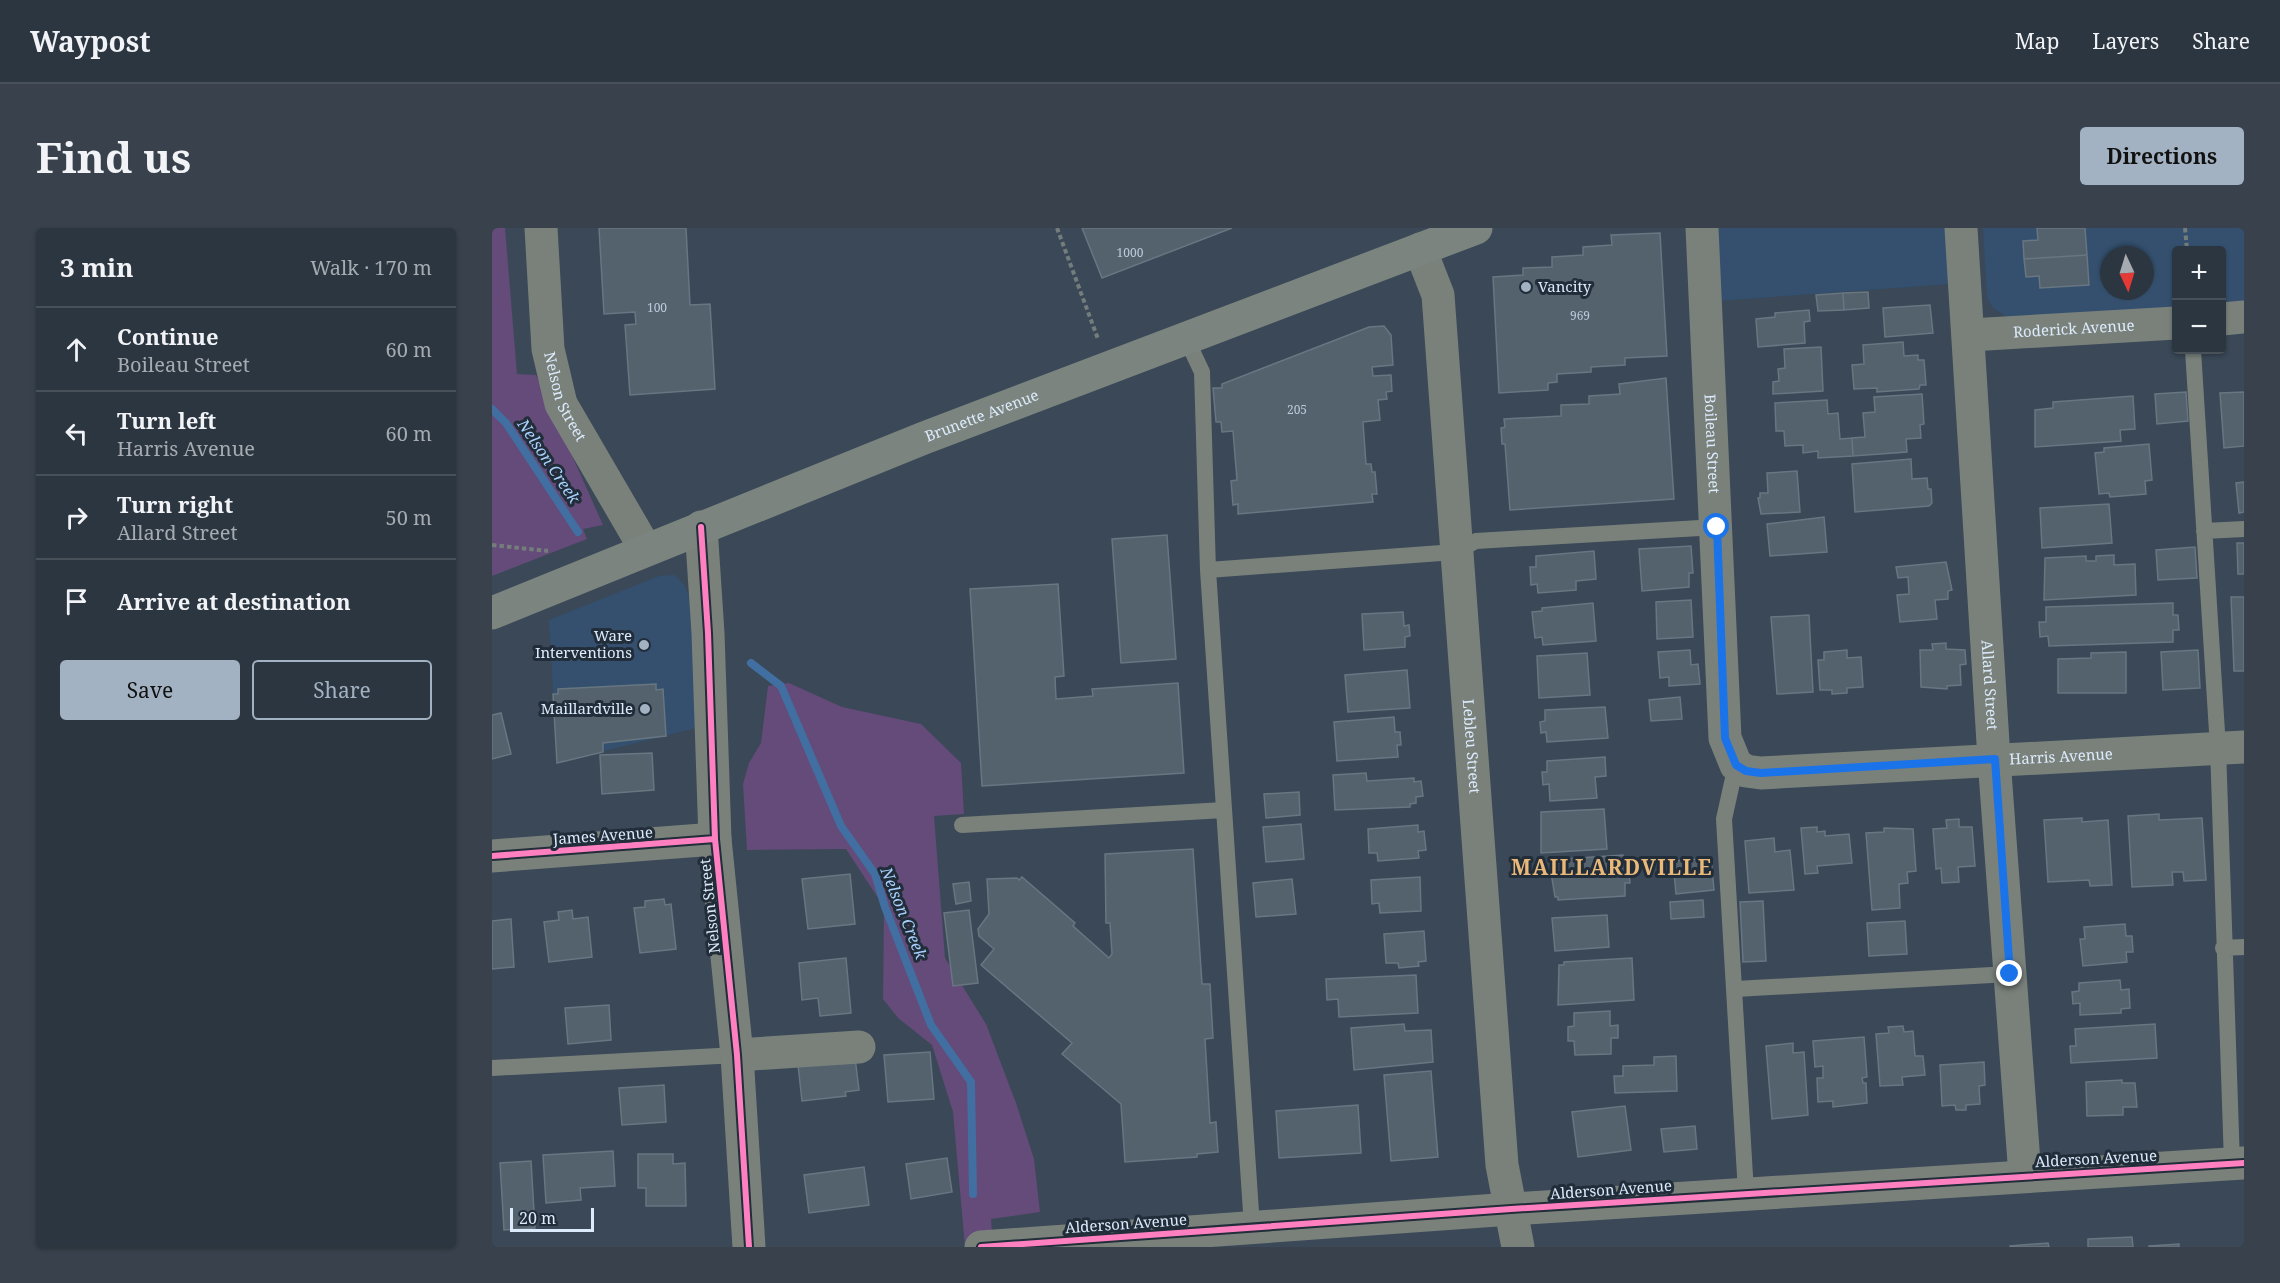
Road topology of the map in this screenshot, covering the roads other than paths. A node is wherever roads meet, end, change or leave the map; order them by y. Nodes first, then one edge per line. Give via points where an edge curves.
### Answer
1 (541, 228) edge
2 (1476, 228) edge
3 (1702, 228) edge
4 (1961, 228) edge
5 (1420, 249) junction
6 (2244, 317) edge
7 (2226, 319) edge
8 (2172, 323) edge
9 (1970, 336) junction
10 (1186, 338) junction
11 (2193, 354) edge
12 (701, 527) junction
13 (1717, 527) junction
14 (2244, 529) edge
15 (2204, 531) junction
16 (646, 550) junction
17 (1455, 552) junction
18 (1208, 570) junction
19 (492, 613) edge
20 (2231, 747) edge
21 (1995, 759) junction
22 (1736, 765) junction
23 (1224, 810) junction
24 (962, 825) dead end
25 (715, 840) junction
26 (492, 856) edge
27 (2244, 947) edge
28 (2223, 948) junction
29 (2010, 974) junction
30 (1736, 989) junction
31 (859, 1047) dead end
32 (737, 1055) junction
33 (492, 1068) edge
34 (2238, 1163) edge
35 (2025, 1176) junction
36 (1746, 1193) junction
37 (1510, 1209) junction
38 (1252, 1227) junction
39 (749, 1247) edge
40 (981, 1247) edge
41 (1518, 1247) edge

1 - 16 street, Nelson Street via 548,349 561,404
2 - 5 main road, Brunette Avenue
3 - 13 street, Boileau Street
4 - 9 street, Allard Street
5 - 10 main road, Brunette Avenue
5 - 17 street, Lebleu Street via 1438,295
6 - 7 street
8 - 9 street, Roderick Avenue
9 - 21 street, Allard Street
10 - 12 main road, Brunette Avenue
10 - 18 lane via 1202,372
11 - 15 lane
12 - 16 main road, Brunette Avenue
12 - 25 street, Nelson Street
13 - 17 lane via 1476,541
13 - 22 street, Boileau Street via 1725,738
14 - 15 lane
15 - 20 lane
16 - 19 main road, Brunette Avenue
17 - 18 lane
17 - 37 street, Lebleu Street via 1502,1165
18 - 23 lane
20 - 21 street, Harris Avenue
20 - 28 lane
21 - 22 street, Harris Avenue via 1761,773
21 - 29 street, Allard Street
22 - 30 lane via 1724,819
23 - 24 lane
23 - 38 lane
25 - 26 street, James Avenue
25 - 32 street, Nelson Street
27 - 28 lane
28 - 34 lane
29 - 30 lane
29 - 35 street, Allard Street
30 - 36 lane
31 - 32 street
32 - 33 lane
32 - 39 street, Nelson Street
34 - 35 street, Alderson Avenue
35 - 36 street, Alderson Avenue
36 - 37 street, Alderson Avenue
37 - 38 street, Alderson Avenue
37 - 41 street, Lebleu Street
38 - 40 street, Alderson Avenue

